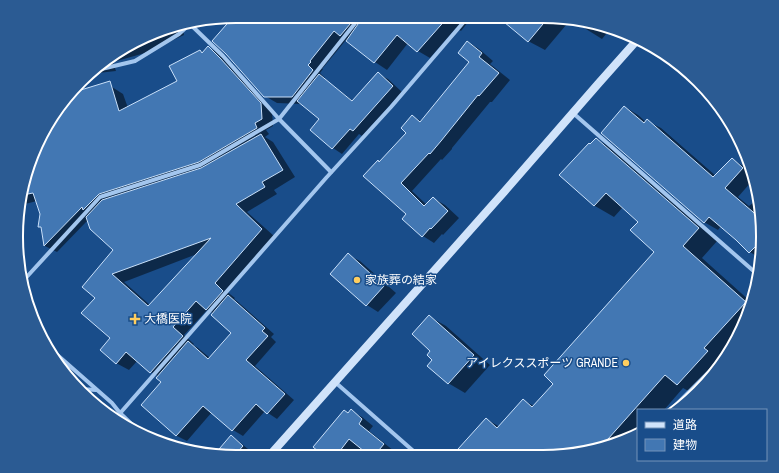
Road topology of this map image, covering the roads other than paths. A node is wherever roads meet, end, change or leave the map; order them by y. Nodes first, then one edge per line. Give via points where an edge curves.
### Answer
1 (355, 23) edge
2 (463, 23) edge
3 (194, 27) edge
4 (185, 29) edge
5 (634, 44) edge
6 (106, 68) edge
7 (573, 113) junction
8 (279, 119) junction
9 (331, 172) junction
10 (753, 271) edge
11 (27, 277) edge
12 (62, 359) edge
13 (335, 382) junction
14 (88, 389) edge
15 (97, 390) junction
16 (120, 413) junction
17 (126, 419) edge
18 (274, 450) edge
19 (412, 450) edge

1 - 8 street
2 - 9 street
3 - 8 street
4 - 6 street via 135,61
5 - 7 street
7 - 10 street
7 - 13 street
8 - 9 street
8 - 11 street via 200,165 100,197
9 - 16 street
12 - 15 street
13 - 18 street
13 - 19 street
14 - 15 street
15 - 16 street
16 - 17 street

